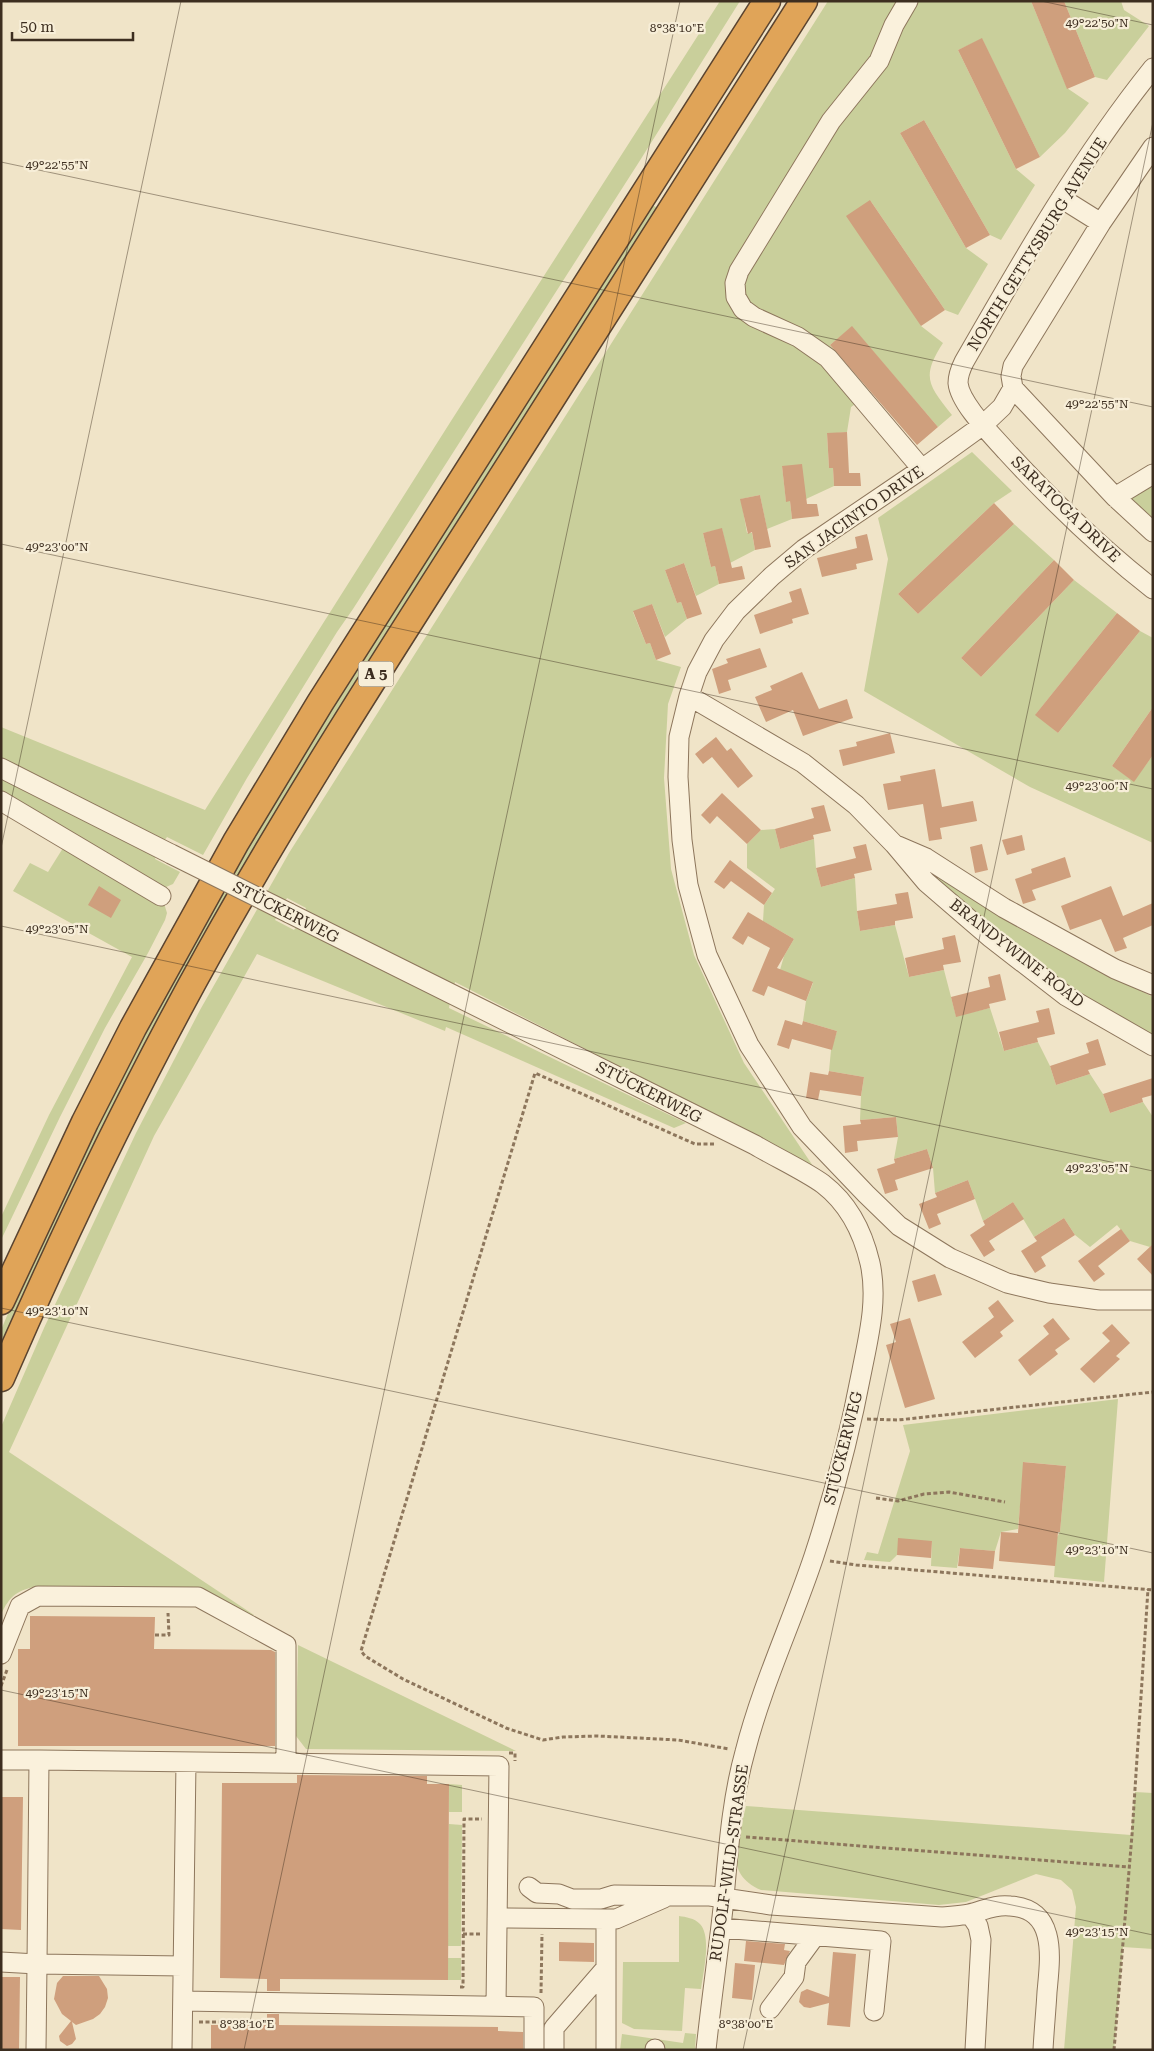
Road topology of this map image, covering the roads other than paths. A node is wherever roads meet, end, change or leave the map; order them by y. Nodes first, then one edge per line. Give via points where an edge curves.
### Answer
1 (767, 1) edge
2 (804, 1) edge
3 (908, 1) edge
4 (1153, 68) edge
5 (1153, 148) edge
6 (1061, 198) junction
7 (1102, 223) junction
8 (1014, 388) junction
9 (982, 425) junction
10 (922, 469) junction
11 (1153, 474) edge
12 (1115, 497) junction
13 (1153, 532) edge
14 (1153, 589) edge
15 (688, 696) junction
16 (1, 768) edge
17 (1, 801) edge
18 (894, 844) junction
19 (161, 896) dead end
20 (1153, 985) edge
21 (1153, 1046) edge
22 (1153, 1300) edge
23 (1, 1301) edge
24 (1, 1378) edge
25 (4, 1662) edge
26 (768, 1680) joint
27 (1, 1760) edge
28 (39, 1760) junction
29 (186, 1762) junction
30 (286, 1764) junction
31 (529, 1887) dead end
32 (672, 1895) junction
33 (724, 1897) junction
34 (970, 1914) junction
35 (497, 1918) junction
36 (606, 1919) junction
37 (721, 1928) junction
38 (815, 1936) junction
39 (1, 1962) edge
40 (37, 1964) junction
41 (184, 1966) junction
42 (606, 1968) junction
43 (183, 2001) junction
44 (496, 2006) junction
45 (770, 2009) dead end
46 (874, 2011) dead end
47 (36, 2050) edge
48 (182, 2050) edge
49 (534, 2050) edge
50 (554, 2050) edge
51 (606, 2050) edge
52 (706, 2050) edge
53 (975, 2050) edge
54 (1043, 2050) edge

1 - 23 highway, A 5 via 320,703 242,833 107,1079
2 - 24 highway, A 5 via 268,848 117,1128
3 - 10 street via 879,61 817,143 739,271 735,283 736,297 743,309 798,337 828,358
4 - 6 street, NORTH GETTYSBURG AVENUE
5 - 7 street
6 - 7 street
6 - 9 street, NORTH GETTYSBURG AVENUE via 959,373 962,395
7 - 8 street via 1013,366
8 - 9 street via 1002,407
8 - 12 street
9 - 10 street, SAN JACINTO DRIVE
9 - 14 street, SARATOGA DRIVE via 1055,504
10 - 15 street, SAN JACINTO DRIVE via 804,549 772,576 736,612 714,640
11 - 12 street
12 - 13 street
15 - 18 street, BRANDYWINE ROAD via 803,763 856,805
15 - 22 street, SAN JACINTO DRIVE via 679,737 678,777 688,885 707,955 749,1045 802,1127 899,1226 950,1258 1007,1283 1050,1293 1099,1300
16 - 26 street, STÜCKERWEG, bridge via 755,1146 824,1184 848,1209 862,1232 870,1264 873,1312 853,1418 835,1488 814,1557
17 - 19 street
18 - 20 street, BRANDYWINE ROAD via 926,858 1004,908 1115,969
18 - 21 street, BRANDYWINE ROAD via 926,882 1066,996
25 - 30 street via 20,1606 38,1596 198,1597 286,1645
26 - 33 street, RUDOLF-WILD-STRASSE via 737,1787
27 - 28 street
28 - 29 street
28 - 40 street
29 - 30 street
29 - 41 street
30 - 35 street via 499,1766
31 - 32 street via 537,1893 601,1889 614,1894
32 - 33 street
32 - 36 street via 616,1919
33 - 34 street via 772,1906 942,1917
33 - 37 street, RUDOLF-WILD-STRASSE
34 - 53 street via 978,1926 981,1940
34 - 54 street via 988,1908 1024,1908 1045,1929 1050,1953
35 - 36 street
35 - 44 street
36 - 42 street
37 - 38 street
37 - 52 street, RUDOLF-WILD-STRASSE
38 - 45 street via 796,1962 794,1977
38 - 46 street via 881,1941
39 - 40 street
40 - 41 street
40 - 47 street
41 - 43 street
42 - 50 street via 554,2028
42 - 51 street
43 - 44 street
43 - 48 street
44 - 49 street via 534,2007

